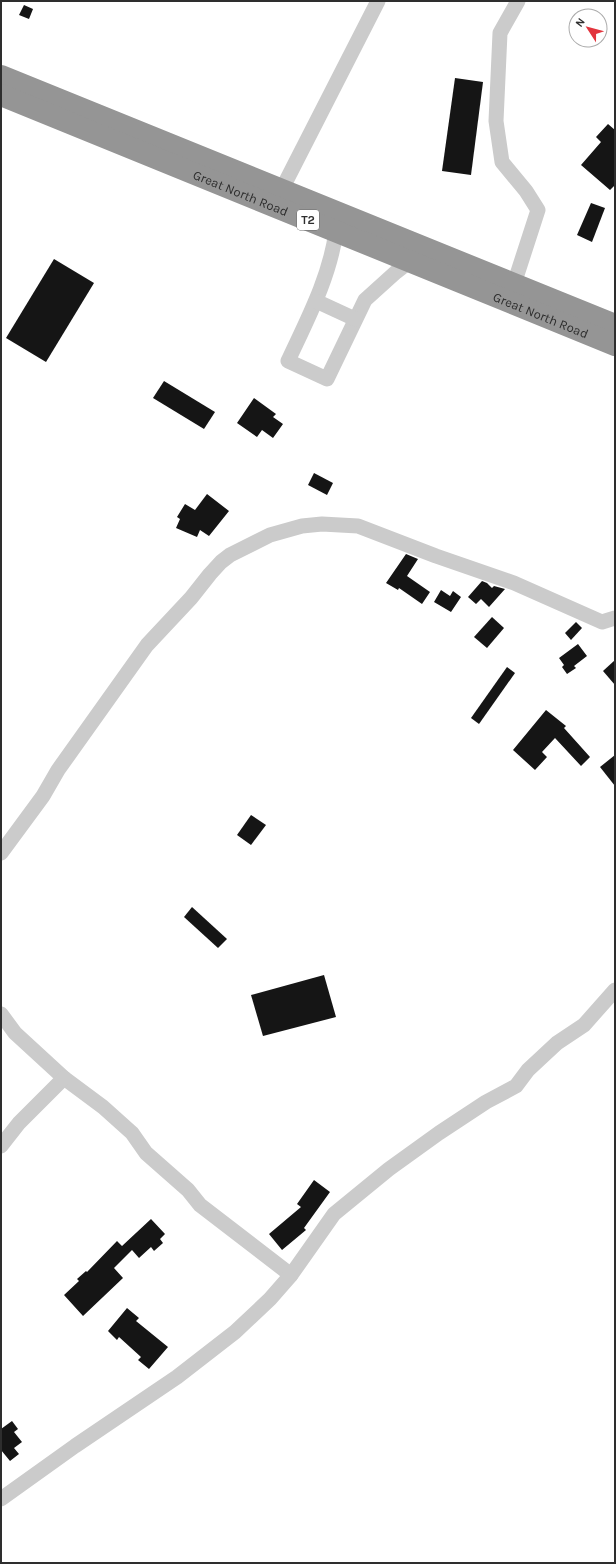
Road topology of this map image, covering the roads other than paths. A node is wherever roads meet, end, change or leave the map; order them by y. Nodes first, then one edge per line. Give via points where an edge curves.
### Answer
1 (378, 1) edge
2 (518, 1) edge
3 (1, 76) edge
4 (1, 95) edge
5 (282, 189) junction
6 (336, 231) junction
7 (410, 262) junction
8 (513, 293) junction
9 (316, 301) junction
10 (355, 319) junction
11 (615, 325) edge
12 (615, 345) edge
13 (615, 618) edge
14 (1, 852) edge
15 (615, 990) edge
16 (1, 1014) edge
17 (64, 1078) junction
18 (1, 1146) edge
19 (291, 1275) junction
20 (1, 1499) edge

1 - 5 street
2 - 8 street via 500,33 496,121 502,162 538,210
3 - 5 highway, Great North Road / T2
4 - 6 highway, Great North Road / T2
5 - 8 highway, Great North Road / T2
6 - 7 highway, Great North Road / T2
6 - 9 street via 334,247
7 - 8 highway, Great North Road / T2
7 - 10 street via 365,300
8 - 11 highway, Great North Road / T2
8 - 12 highway, Great North Road / T2
9 - 10 street
9 - 10 street via 288,361 320,376 327,379
13 - 14 street via 602,622 514,583 358,526 302,526 270,535 221,562 147,645 58,770 43,796
15 - 19 street via 584,1025 557,1043 528,1070 516,1086 439,1133 389,1169 334,1214
16 - 17 street via 16,1033
17 - 18 street via 19,1123
17 - 19 street via 103,1106 132,1133 146,1153 188,1190 212,1216
19 - 20 street via 250,1318 205,1356

